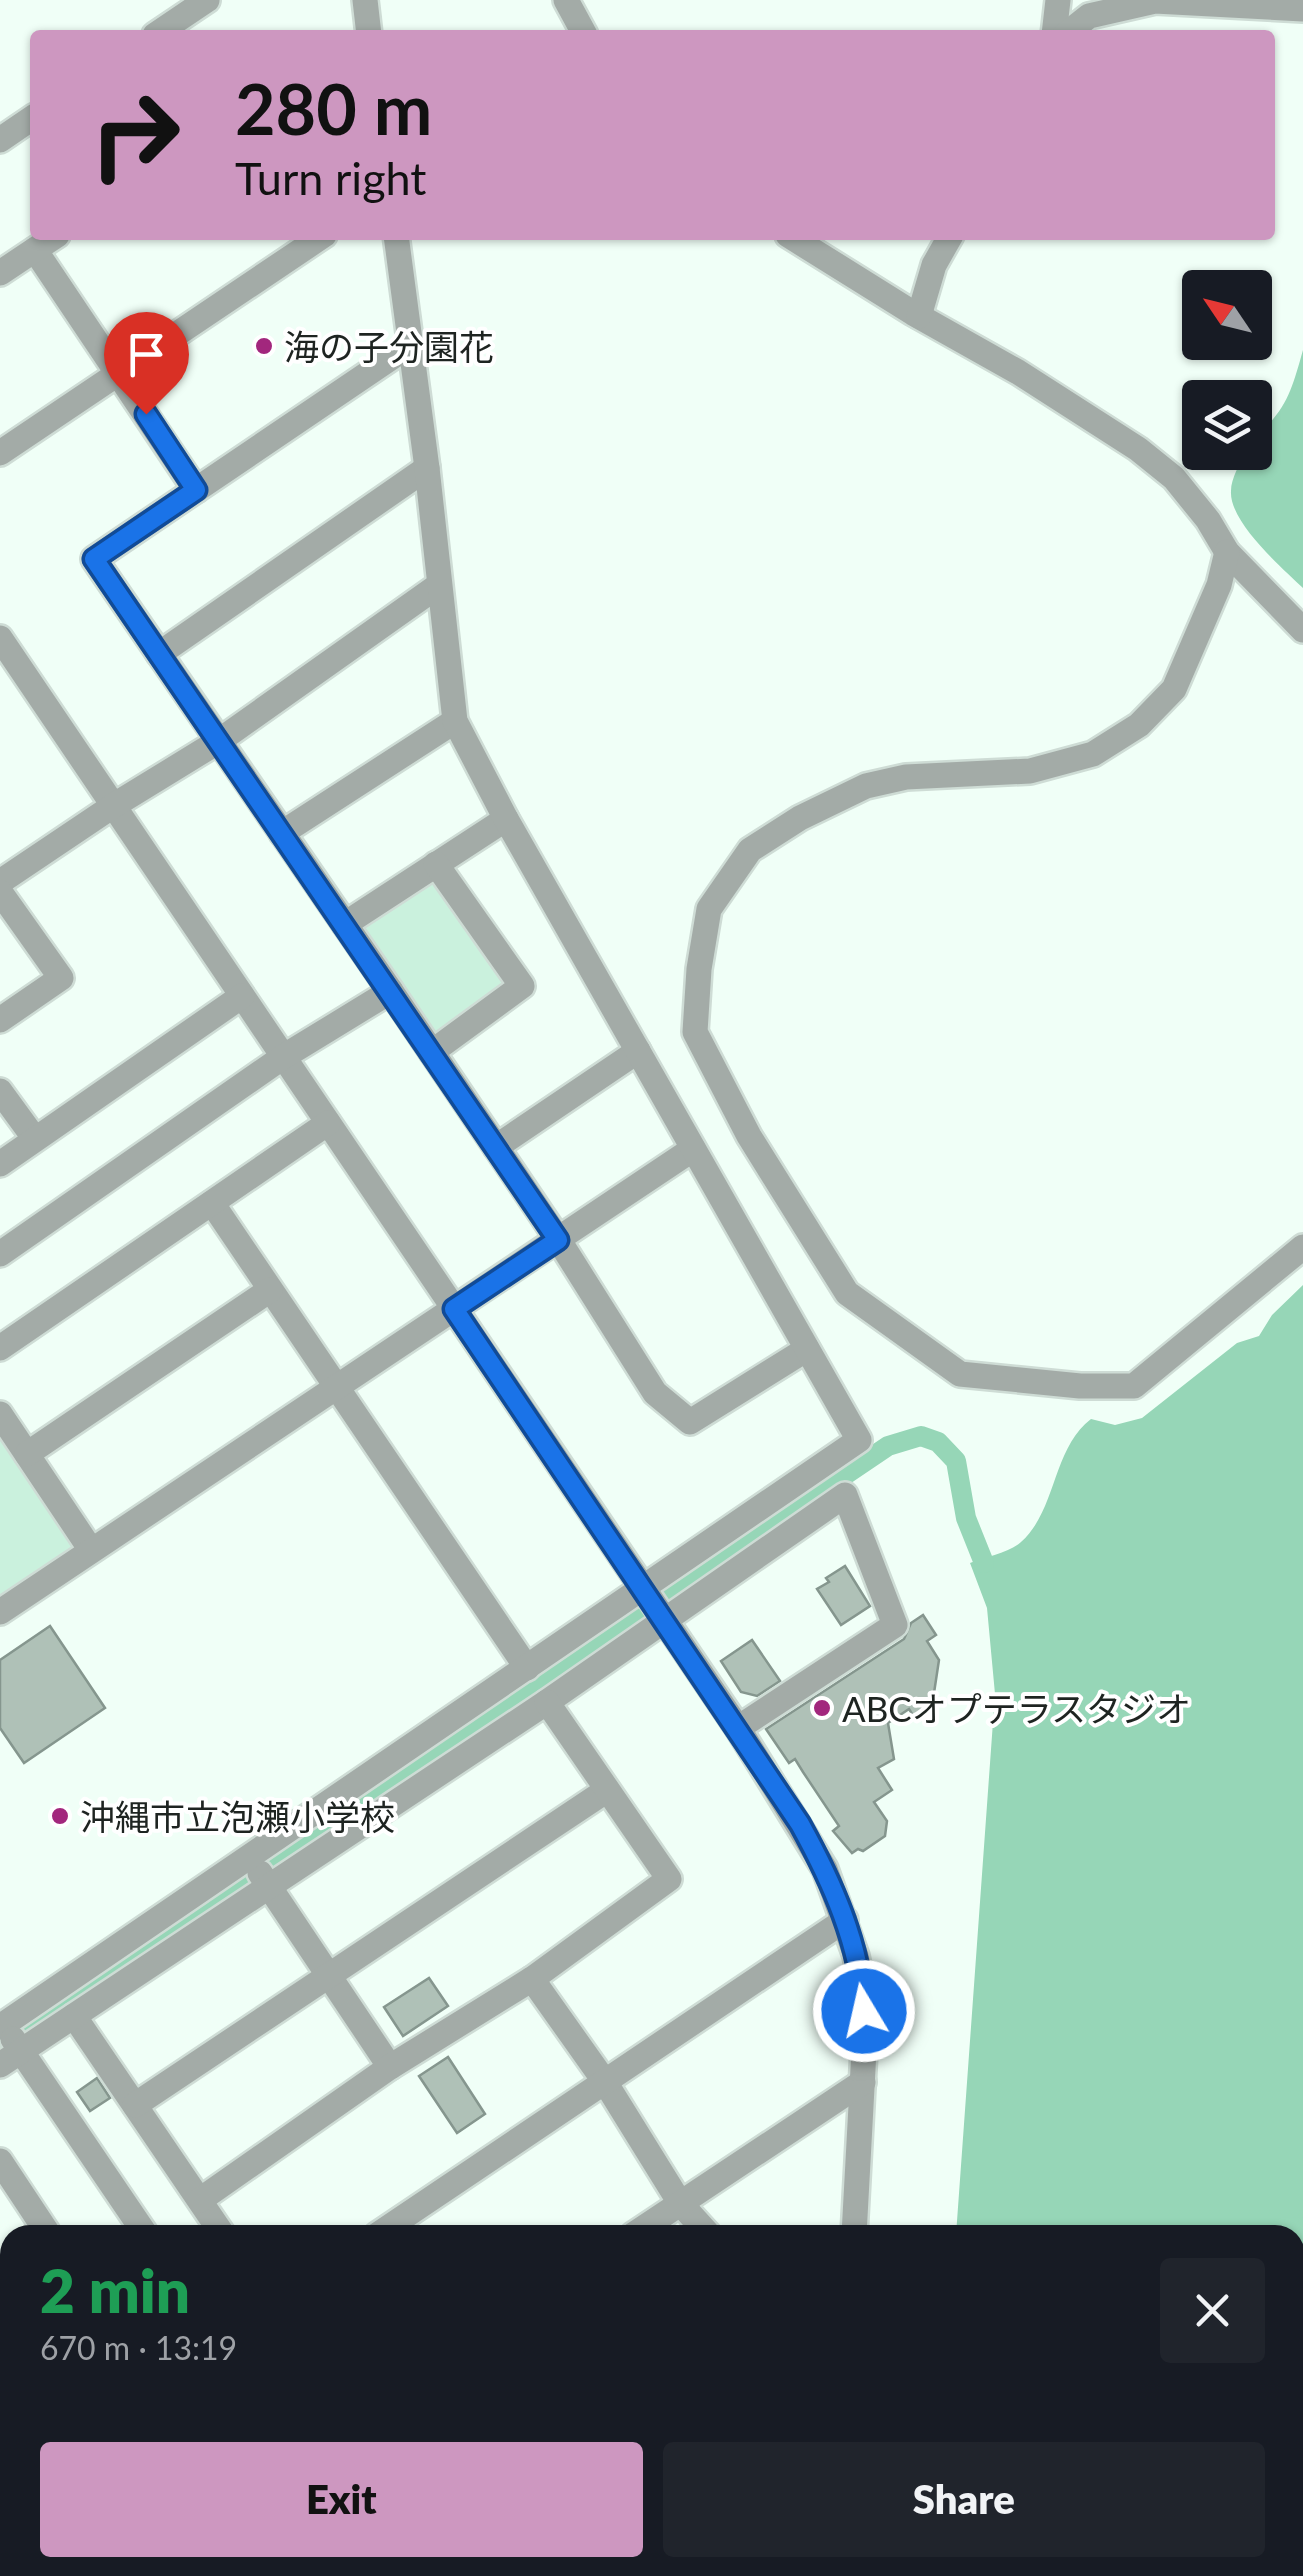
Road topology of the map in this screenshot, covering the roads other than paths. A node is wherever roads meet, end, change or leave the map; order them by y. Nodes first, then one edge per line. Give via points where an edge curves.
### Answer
1 (207, 0) edge
2 (566, 0) edge
3 (1058, 0) edge
4 (1303, 10) edge
5 (182, 27) edge
6 (582, 30) edge
7 (1055, 30) edge
8 (1072, 30) edge
9 (30, 119) edge
10 (0, 140) edge
11 (50, 240) edge
12 (317, 240) edge
13 (397, 240) edge
14 (796, 240) edge
15 (948, 240) edge
16 (35, 250) junction
17 (0, 273) edge
18 (918, 316) junction
19 (410, 345) junction
20 (119, 373) junction
21 (0, 453) edge
22 (427, 468) junction
23 (196, 490) junction
24 (1227, 552) junction
25 (439, 585) junction
26 (1303, 630) edge
27 (0, 638) edge
28 (159, 654) junction
29 (455, 721) junction
30 (219, 741) junction
31 (113, 806) junction
32 (506, 818) junction
33 (282, 833) junction
34 (436, 864) junction
35 (0, 882) edge
36 (0, 892) edge
37 (345, 924) junction
38 (391, 991) junction
39 (242, 996) junction
40 (0, 1020) edge
41 (638, 1051) junction
42 (432, 1052) junction
43 (284, 1057) junction
44 (0, 1091) edge
45 (328, 1123) junction
46 (35, 1140) junction
47 (496, 1147) junction
48 (694, 1150) junction
49 (0, 1164) edge
50 (212, 1203) junction
51 (558, 1240) junction
52 (1303, 1247) edge
53 (0, 1254) edge
54 (270, 1290) junction
55 (454, 1309) junction
56 (0, 1348) edge
57 (807, 1349) junction
58 (337, 1387) junction
59 (0, 1414) edge
60 (27, 1454) junction
61 (91, 1550) junction
62 (653, 1604) junction
63 (0, 1612) edge
64 (527, 1668) junction
65 (547, 1702) junction
66 (738, 1728) junction
67 (607, 1790) junction
68 (250, 1856) junction
69 (269, 1886) junction
70 (846, 1920) junction
71 (329, 1976) junction
72 (532, 1980) junction
73 (74, 2016) junction
74 (1, 2023) edge
75 (11, 2058) edge
76 (390, 2066) junction
77 (604, 2082) junction
78 (863, 2082) junction
79 (135, 2106) junction
80 (0, 2161) edge
81 (200, 2200) junction
82 (680, 2203) junction
83 (42, 2225) edge
84 (138, 2225) edge
85 (216, 2225) edge
86 (392, 2225) edge
87 (648, 2225) edge
88 (700, 2225) edge
89 (855, 2225) edge

1 - 5 street
2 - 6 street
3 - 7 street
4 - 8 street via 1155,1 1089,16
9 - 10 street
11 - 16 street
12 - 20 street
13 - 19 street
14 - 18 street
15 - 18 street
16 - 17 street
16 - 20 street
18 - 24 street via 1138,449 1174,478
19 - 22 street
19 - 23 street
20 - 21 street
20 - 23 street
22 - 25 street
22 - 28 street
23 - 28 street via 94,559
24 - 26 street
24 - 52 street via 1174,689 1139,725 1093,754 1030,771 906,777 866,786 750,850 709,909 695,1032 749,1136 848,1293 960,1374 1134,1386
25 - 29 street
25 - 30 street
27 - 31 street
28 - 30 street
29 - 32 street
29 - 33 street
30 - 31 street
30 - 33 street
31 - 35 street
31 - 39 street
32 - 34 street
32 - 41 street
33 - 37 street
34 - 37 street
34 - 42 street via 522,986
36 - 40 street via 61,978
37 - 38 street
38 - 42 street
38 - 43 street
39 - 43 street
39 - 46 street
41 - 47 street
41 - 48 street
42 - 47 street
43 - 45 street
43 - 53 street
44 - 46 street
45 - 50 street
45 - 55 street
46 - 49 street
47 - 51 street
48 - 51 street
48 - 57 street
50 - 54 street
50 - 56 street
51 - 55 street
51 - 57 street via 655,1392 690,1422
54 - 58 street
54 - 60 street
55 - 58 street
55 - 62 street
57 - 62 street via 859,1440
58 - 61 street
58 - 64 street
59 - 60 street
60 - 61 street
61 - 63 street
62 - 64 street
62 - 65 street
62 - 66 street
62 - 66 street via 846,1494 895,1624
64 - 68 street
65 - 67 street
65 - 69 street
66 - 70 street via 800,1824
67 - 71 street
67 - 72 street via 669,1878
68 - 69 street
68 - 74 street
69 - 71 street
69 - 73 street
70 - 77 street
70 - 78 street via 863,1990
71 - 76 street
71 - 79 street
72 - 76 street
72 - 77 street
73 - 75 street
73 - 79 street
74 - 75 street
75 - 84 street
76 - 81 street
77 - 82 street
77 - 86 street
78 - 82 street
78 - 89 street
79 - 81 street
80 - 83 street
81 - 85 street
82 - 87 street
82 - 88 street

